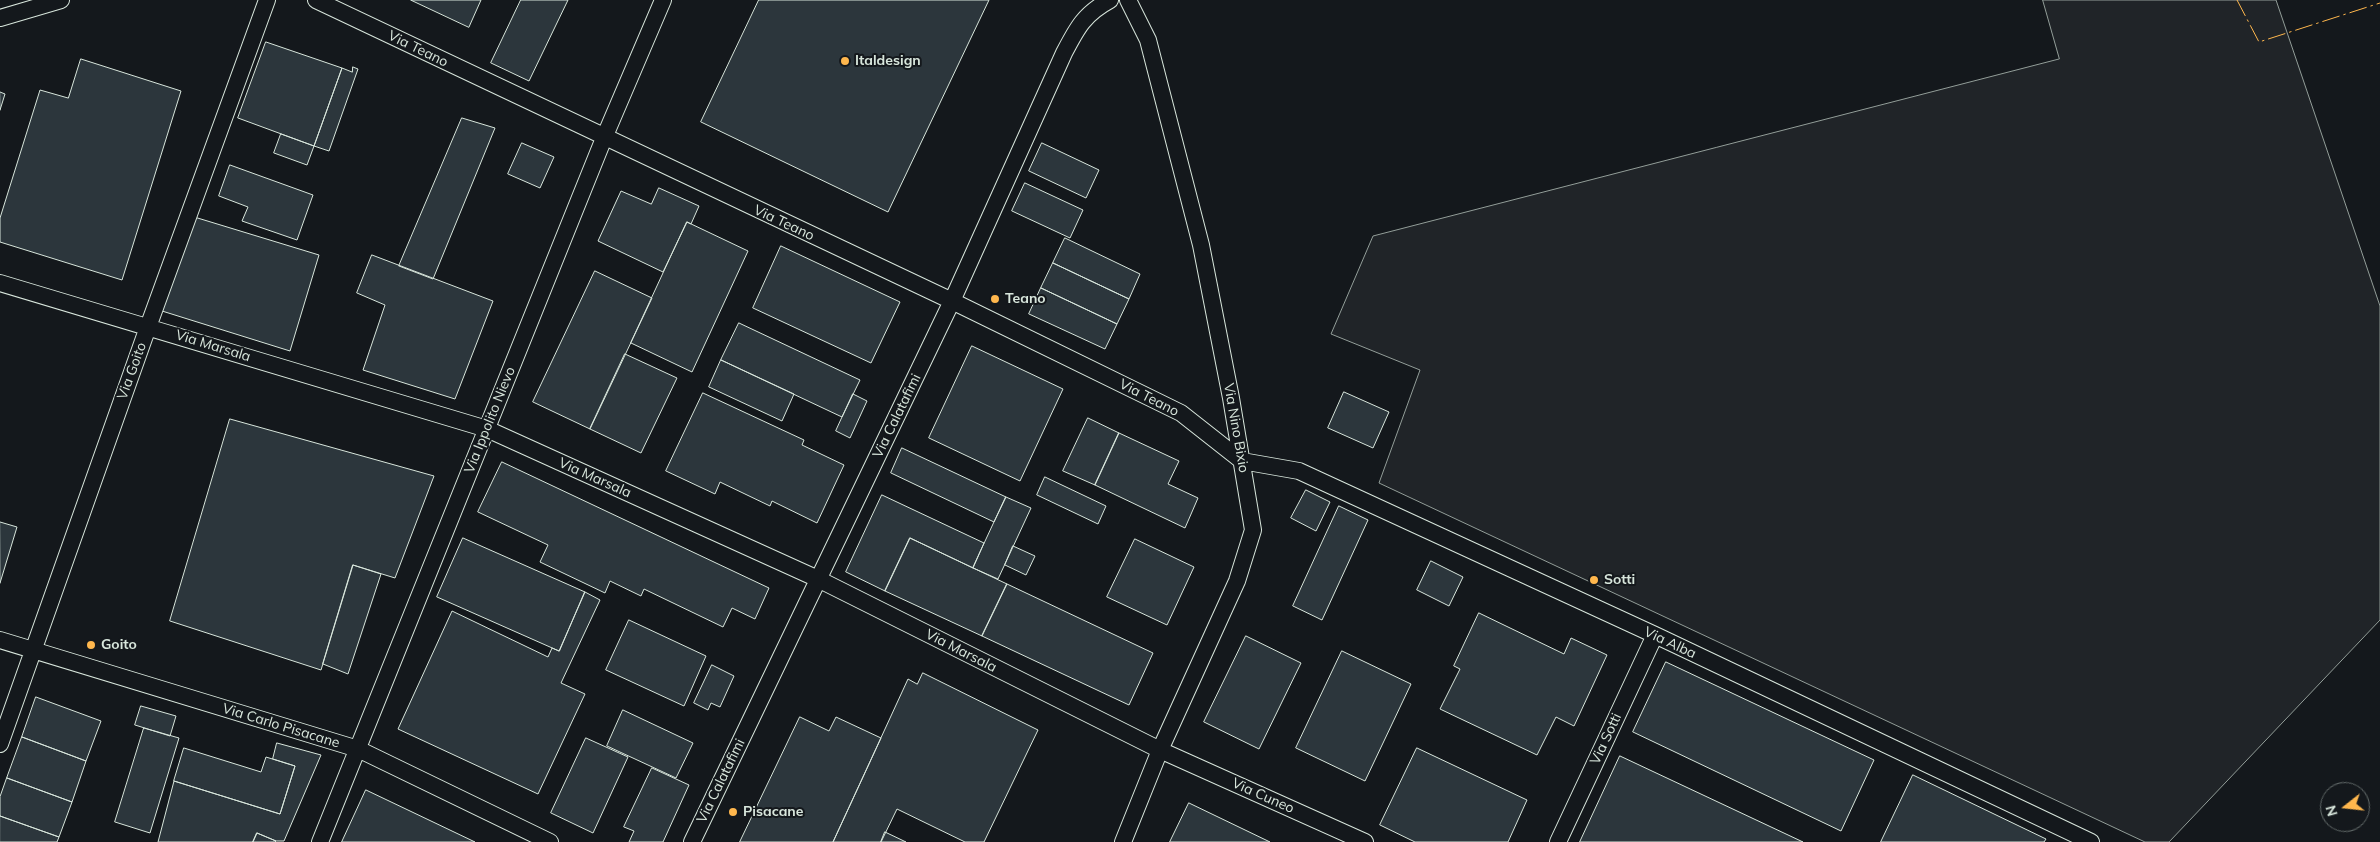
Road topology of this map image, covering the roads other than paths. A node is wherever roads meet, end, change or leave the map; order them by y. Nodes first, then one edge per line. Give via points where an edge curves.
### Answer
1 (61, 0) edge
2 (267, 0) edge
3 (316, 0) edge
4 (663, 0) edge
5 (1110, 0) edge
6 (1128, 0) edge
7 (0, 18) edge
8 (604, 138) junction
9 (0, 283) edge
10 (952, 301) junction
11 (148, 327) junction
12 (487, 429) junction
13 (1242, 462) junction
14 (818, 579) junction
15 (1655, 635) junction
16 (0, 640) edge
17 (33, 650) junction
18 (0, 744) edge
19 (358, 749) junction
20 (1160, 750) junction
21 (320, 842) edge
22 (550, 842) edge
23 (692, 842) edge
24 (1123, 842) edge
25 (1365, 842) edge
26 (1558, 842) edge
27 (2092, 842) edge

1 - 7 street
2 - 11 street, Via Goito
3 - 8 street, Via Teano
4 - 8 street, Via Ippolito Nievo
5 - 10 street, Via Calatafimi via 1093,9 1080,23 1064,53
6 - 13 street, Via Nino Bixio via 1148,40 1201,245
8 - 10 street, Via Teano
8 - 12 street, Via Ippolito Nievo
9 - 11 street, Via Marsala
10 - 13 street, Via Teano via 1182,413
10 - 14 street, Via Calatafimi
11 - 12 street, Via Marsala
11 - 17 street, Via Goito
12 - 14 street, Via Marsala
12 - 19 street, Via Ippolito Nievo
13 - 15 street, Via Alba via 1298,471
13 - 20 street, Via Nino Bixio via 1253,530 1237,581
14 - 20 street, Via Marsala
14 - 23 street, Via Calatafimi
15 - 26 street, Via Sotti
15 - 27 street, Via Alba
16 - 17 street, Via Carlo Pisacane
17 - 18 street, Via Goito
17 - 19 street, Via Carlo Pisacane
19 - 21 street, Via Ippolito Nievo
19 - 22 street, Via Carlo Pisacane
20 - 24 street, Via Nino Bixio
20 - 25 street, Via Cuneo

